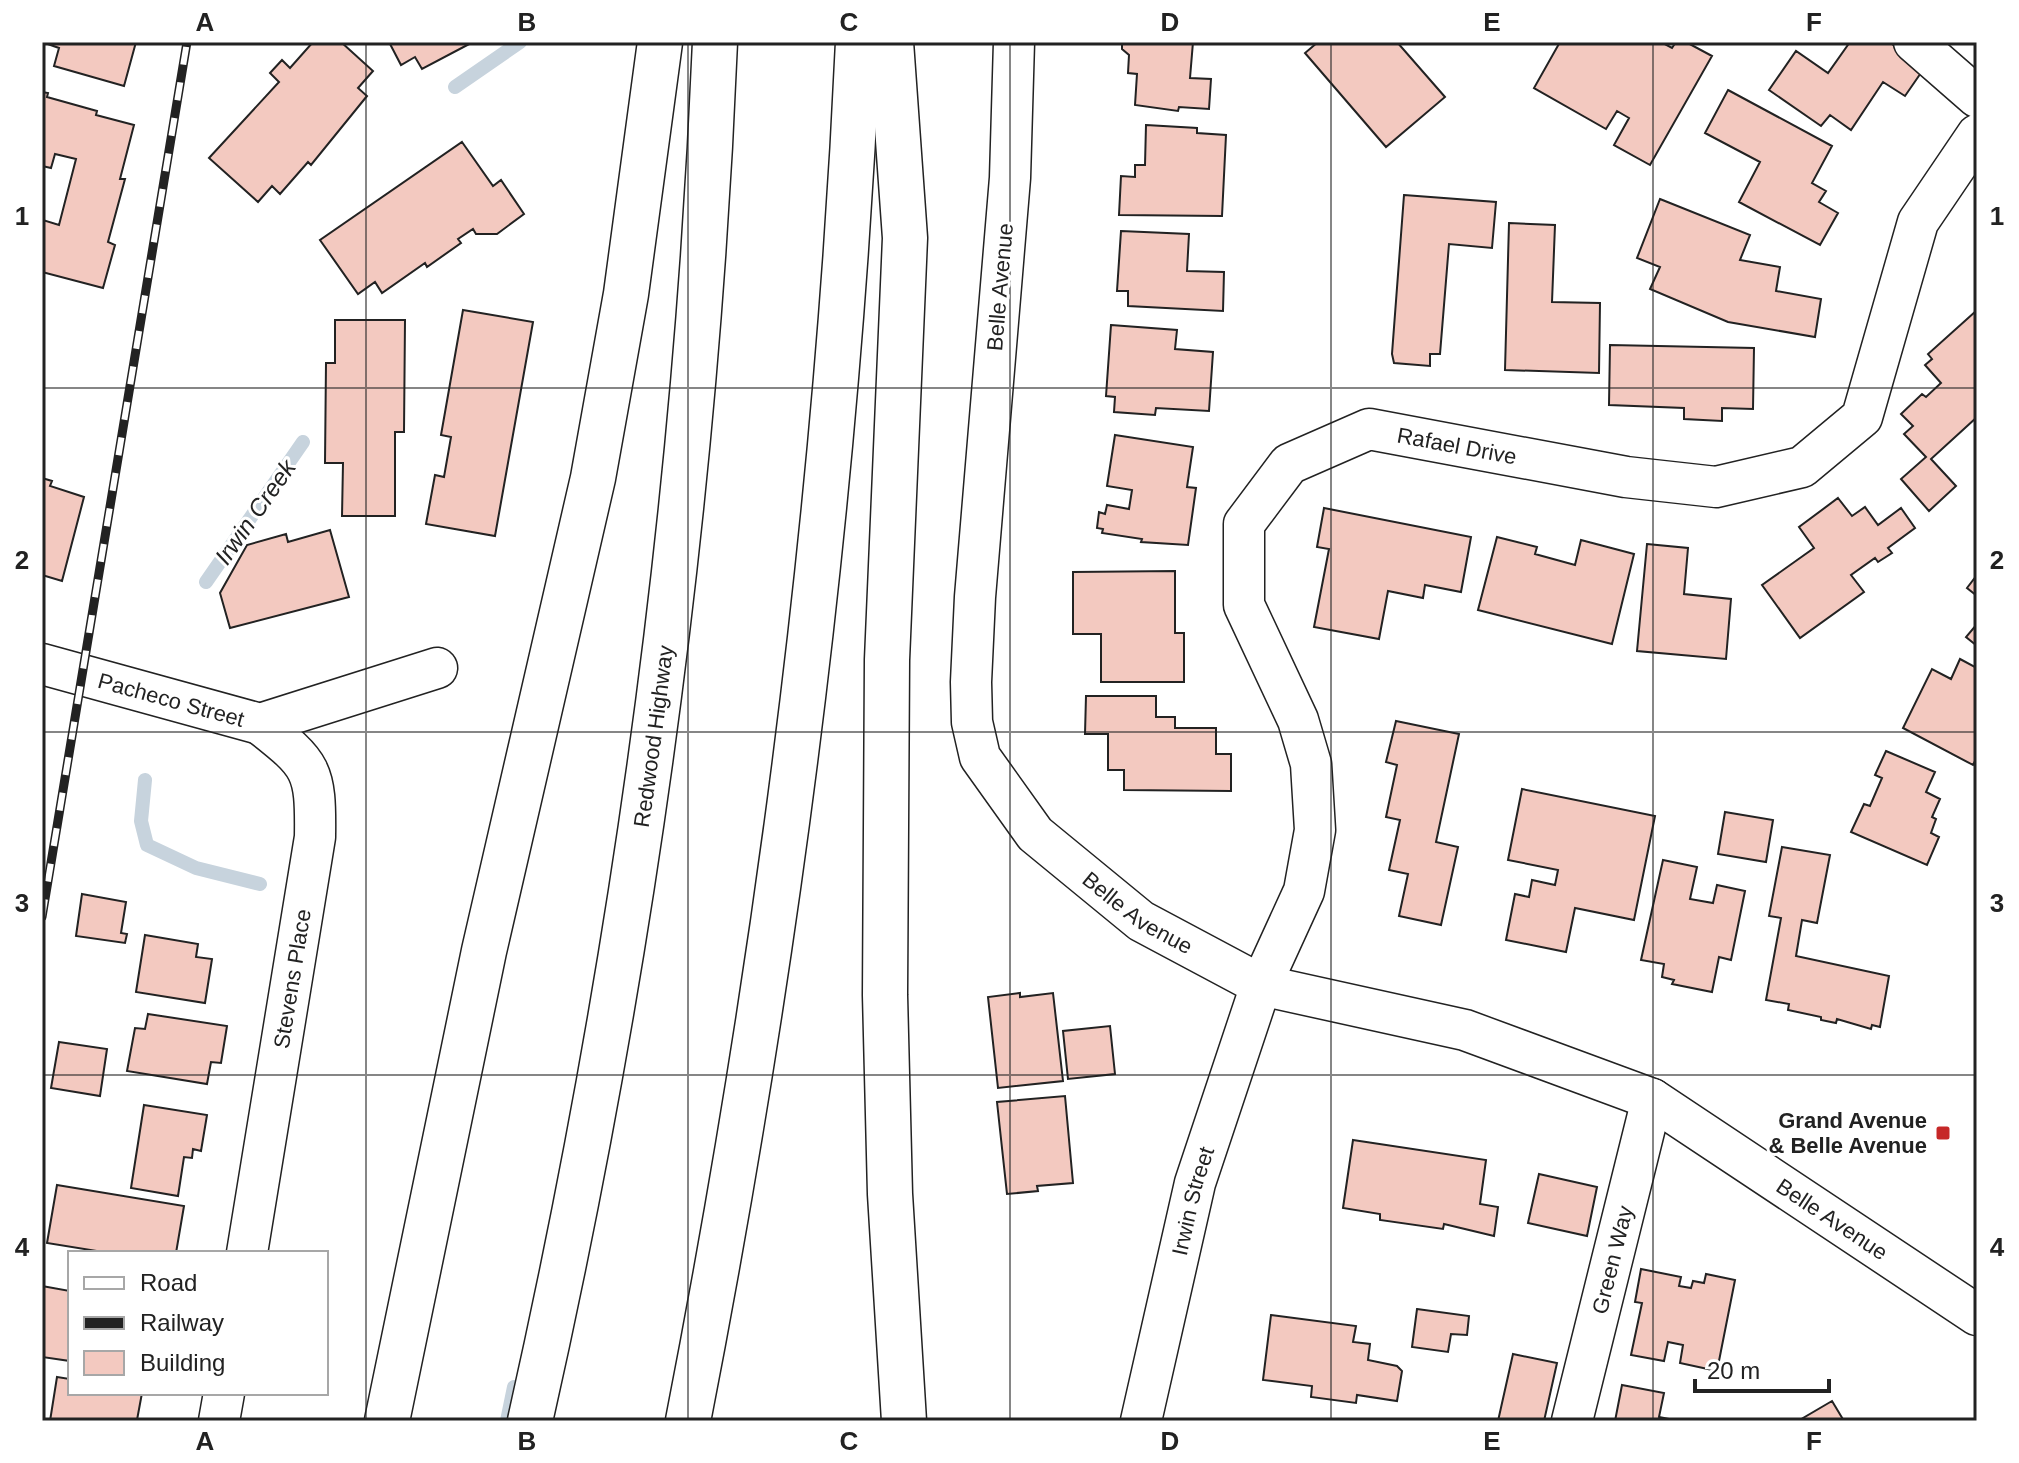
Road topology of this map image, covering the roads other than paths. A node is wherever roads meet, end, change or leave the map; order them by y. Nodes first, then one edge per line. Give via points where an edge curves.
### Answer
1 (660, 42) edge
2 (715, 42) edge
3 (858, 42) edge
4 (891, 42) edge
5 (1014, 42) edge
6 (1914, 42) edge
7 (1977, 97) edge
8 (1977, 135) edge
9 (42, 664) edge
10 (437, 668) dead end
11 (260, 724) junction
12 (1261, 985) junction
13 (1652, 1099) junction
14 (247, 1251) edge
15 (1977, 1315) edge
16 (224, 1395) edge
17 (534, 1402) edge
18 (219, 1421) edge
19 (387, 1421) edge
20 (688, 1421) edge
21 (904, 1421) edge
22 (1141, 1421) edge
23 (1572, 1421) edge

1 - 19 highway via 626,294 593,478 487,937
2 - 17 highway, Redwood Highway via 701,289 661,675 604,1061
3 - 20 highway via 842,326 803,711 747,1100
4 - 21 highway via 905,238 887,660 885,981 890,1194
5 - 12 street, Belle Avenue via 1010,178 975,597 972,722 980,757 1035,834 1084,877 1141,921
6 - 7 street
8 - 12 street, Rafael Drive via 1918,222 1862,417 1802,467 1716,487 1626,477 1369,429 1289,464 1244,524 1244,605 1298,720 1311,764 1315,830 1304,891
9 - 11 street, Pacheco Street
10 - 11 street, Pacheco Street
11 - 14 street, Stevens Place via 302,757 316,791 315,837
12 - 13 street, Belle Avenue via 1465,1030
12 - 22 street, Irwin Street via 1195,1183
13 - 15 street, Belle Avenue
13 - 23 street, Green Way
16 - 18 street

